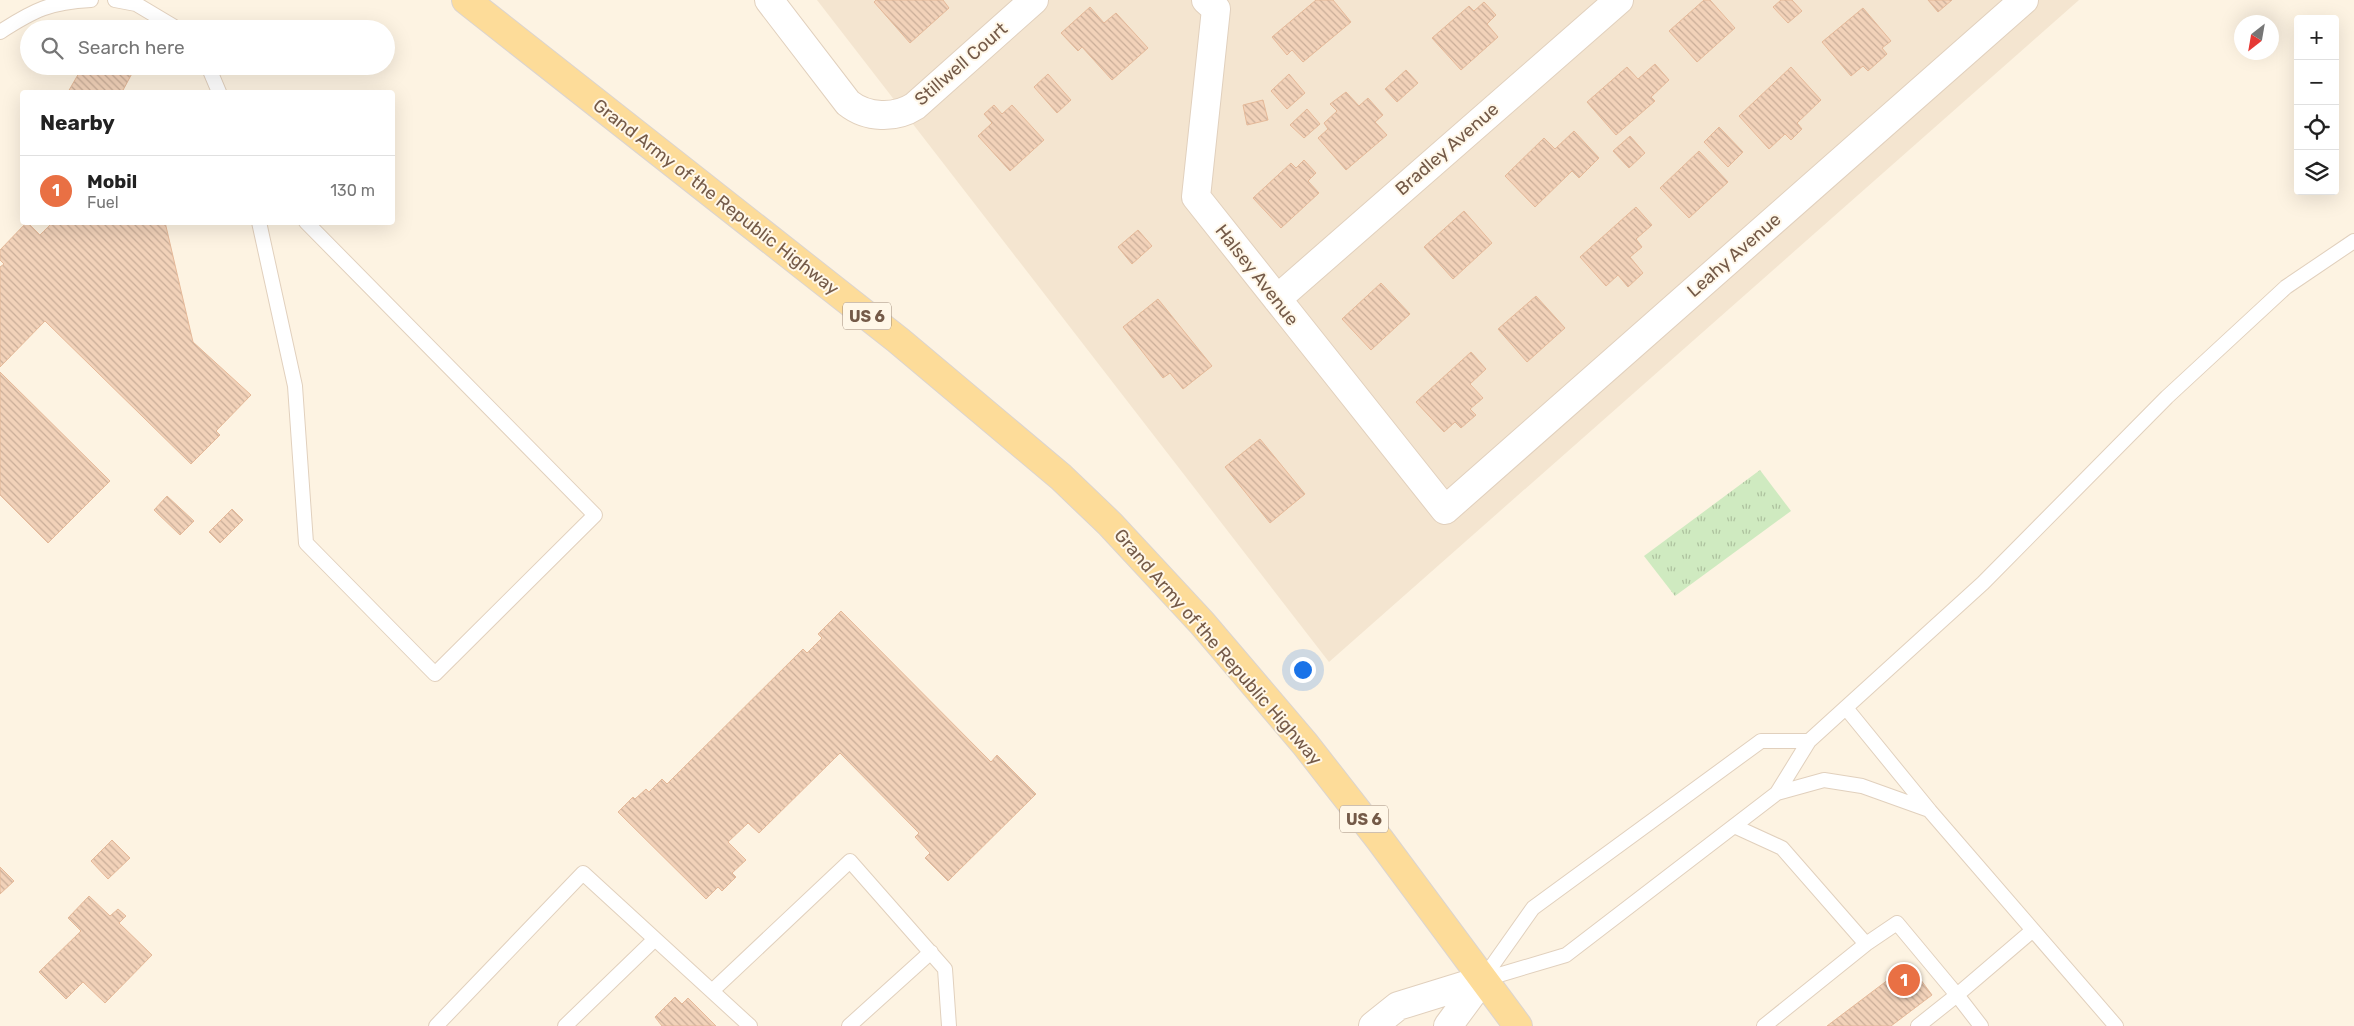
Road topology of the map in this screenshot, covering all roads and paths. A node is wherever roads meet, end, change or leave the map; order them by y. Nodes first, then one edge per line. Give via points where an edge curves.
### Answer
1 (91, 0) edge
2 (115, 0) edge
3 (466, 0) edge
4 (769, 0) edge
5 (1034, 0) edge
6 (1618, 0) edge
7 (2024, 0) edge
8 (1216, 3) edge
9 (163, 20) edge
10 (0, 32) edge
11 (212, 75) edge
12 (218, 90) edge
13 (260, 225) edge
14 (309, 225) edge
15 (2354, 241) edge
16 (1277, 299) junction
17 (1445, 510) joint
18 (1846, 708) junction
19 (1809, 741) junction
20 (1777, 794) junction
21 (1930, 811) junction
22 (1734, 826) junction
23 (2033, 930) junction
24 (655, 939) junction
25 (1866, 944) junction
26 (931, 952) junction
27 (1482, 980) junction
28 (712, 991) junction
29 (1957, 995) junction
30 (436, 1026) edge
31 (564, 1026) edge
32 (750, 1026) edge
33 (848, 1026) edge
34 (949, 1026) edge
35 (1373, 1026) edge
36 (1448, 1026) edge
37 (1518, 1026) edge
38 (1764, 1026) edge
39 (1918, 1026) edge
40 (1981, 1026) edge
41 (2116, 1026) edge

1 - 10 lane via 67,1 34,11
2 - 9 lane via 136,4
3 - 27 main road, Grand Army of the Republic Highway / US 6 via 905,346 1048,466 1110,524 1202,623 1305,744
4 - 5 street, Stillwell Court via 848,103 864,112 882,115 900,114 915,106
6 - 16 street, Bradley Avenue
7 - 17 street, Leahy Avenue
8 - 16 street, Halsey Avenue via 1196,197
11 - 12 lane
13 - 14 lane via 295,386 306,543 435,674 596,515
15 - 18 lane via 2286,287 2167,397 1983,583
16 - 17 street, Halsey Avenue
18 - 19 lane
18 - 21 lane
19 - 20 lane
19 - 27 lane via 1761,741 1533,908
20 - 21 lane via 1824,780 1862,786
20 - 22 lane
21 - 23 lane
22 - 25 lane via 1782,848
22 - 27 lane via 1566,955
23 - 29 lane
23 - 41 lane
24 - 28 lane
24 - 30 lane via 583,873
24 - 31 lane
25 - 29 lane via 1897,923
25 - 38 lane
26 - 28 lane via 850,861
26 - 33 lane
26 - 34 lane via 945,969
27 - 35 street via 1398,1006
27 - 36 street
27 - 37 main road, Grand Army of the Republic Highway / US 6
28 - 32 lane
29 - 39 lane
29 - 40 lane

